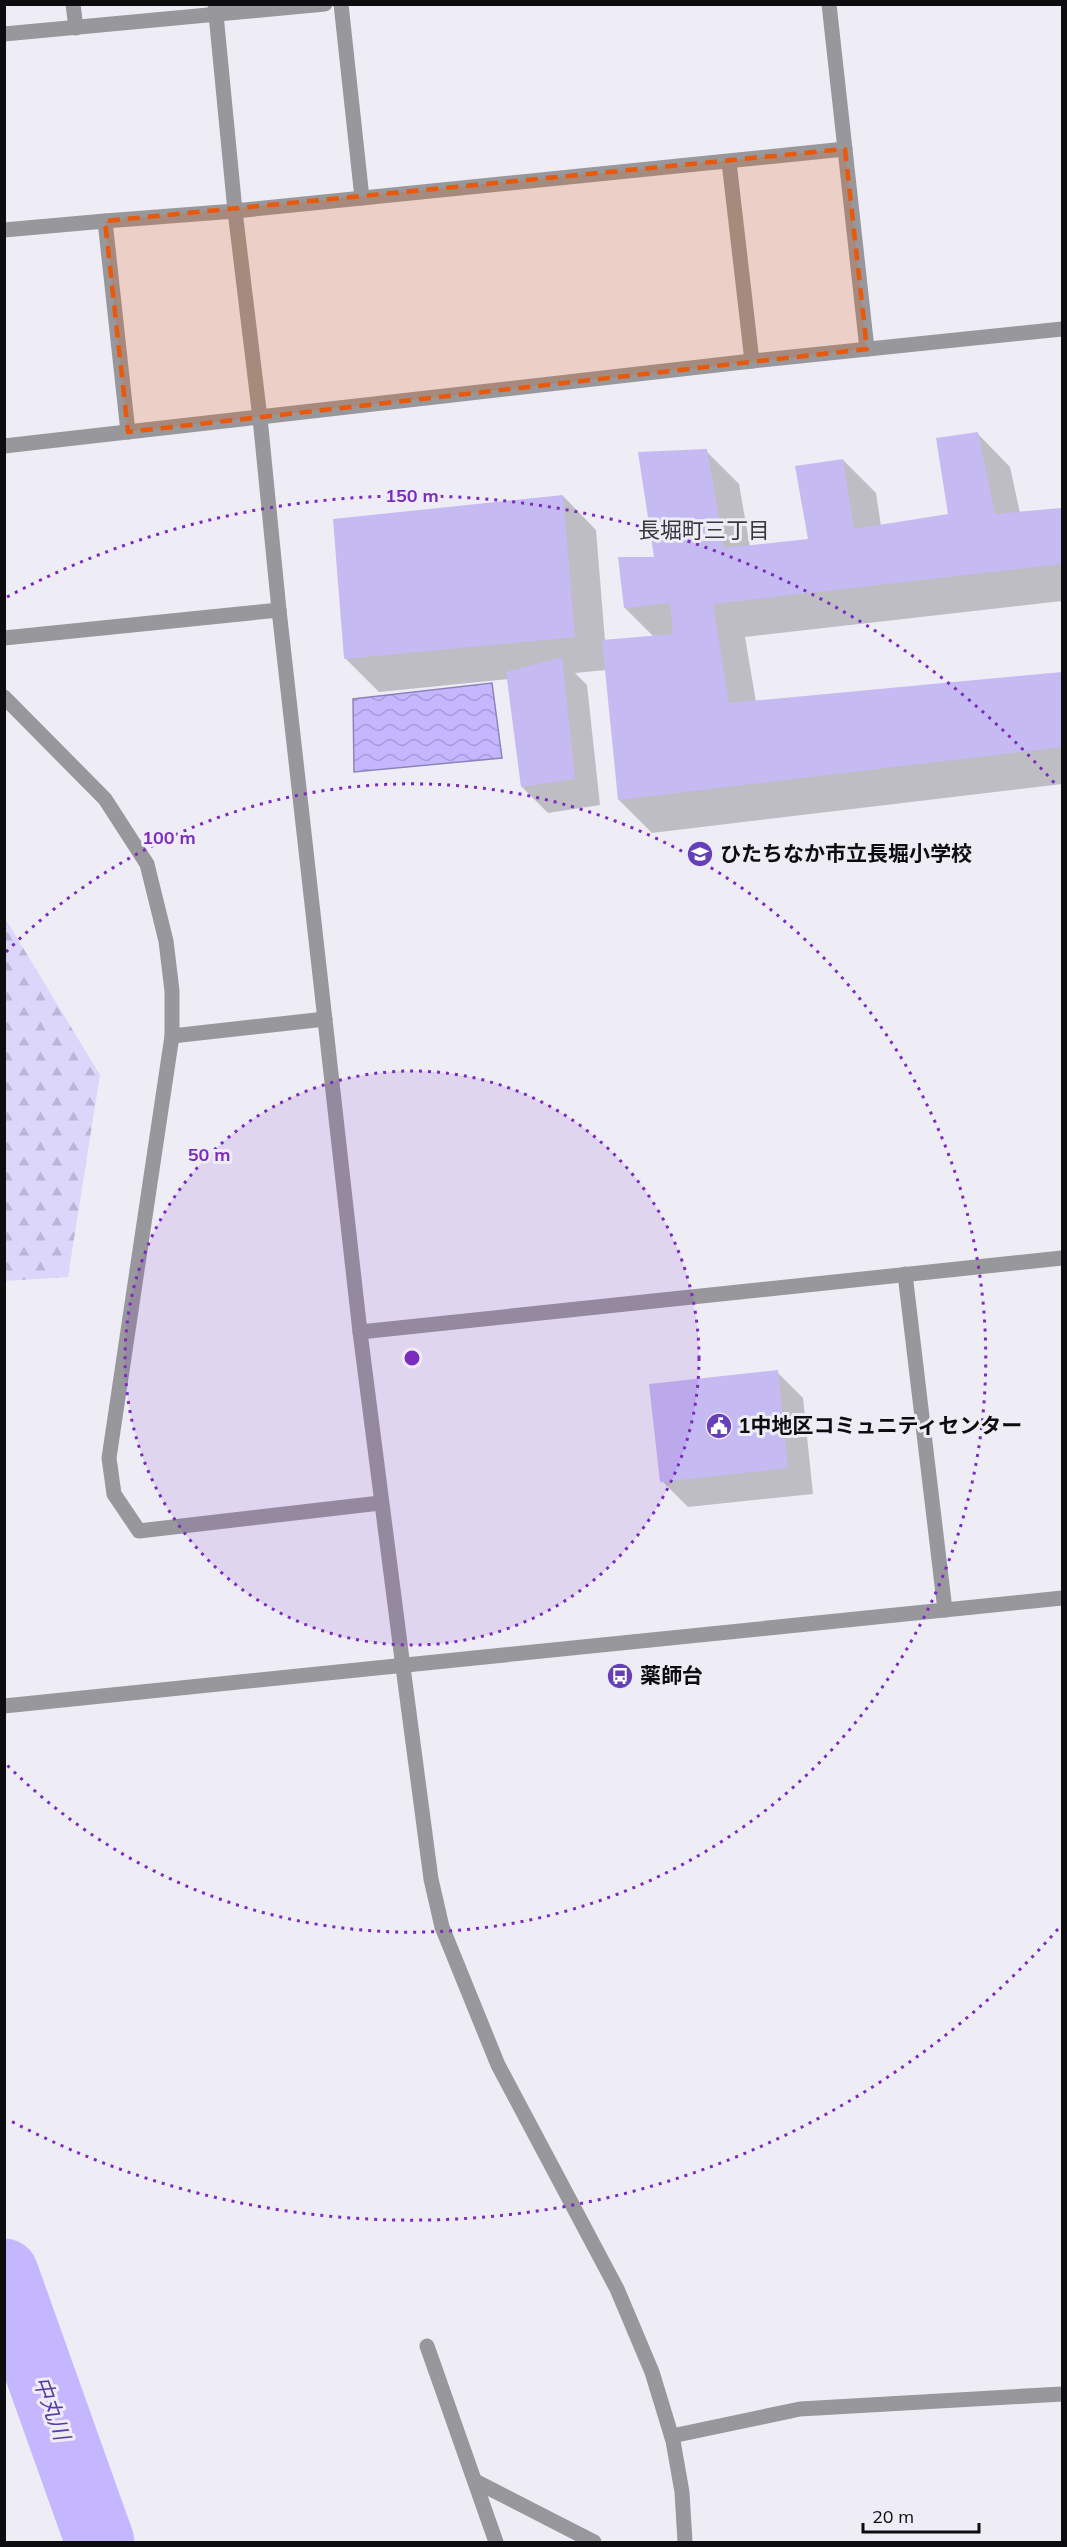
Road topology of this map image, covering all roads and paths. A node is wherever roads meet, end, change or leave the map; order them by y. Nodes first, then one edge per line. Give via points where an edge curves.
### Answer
1 (73, 4) edge
2 (325, 4) edge
3 (342, 4) edge
4 (829, 4) edge
5 (215, 10) edge
6 (76, 28) junction
7 (4, 34) edge
8 (845, 150) junction
9 (729, 162) junction
10 (362, 198) junction
11 (235, 211) junction
12 (105, 221) junction
13 (4, 230) edge
14 (1062, 329) edge
15 (867, 349) junction
16 (752, 361) junction
17 (260, 418) junction
18 (129, 432) junction
19 (4, 446) edge
20 (279, 610) junction
21 (4, 638) edge
22 (4, 697) edge
23 (325, 1019) junction
24 (172, 1036) junction
25 (1062, 1258) edge
26 (904, 1274) junction
27 (360, 1332) junction
28 (380, 1503) junction
29 (1062, 1598) edge
30 (945, 1610) junction
31 (403, 1667) junction
32 (4, 1706) edge
33 (427, 2346) dead end
34 (1062, 2394) edge
35 (672, 2436) junction
36 (475, 2481) junction
37 (496, 2542) edge
38 (594, 2542) edge
39 (685, 2542) edge

1 - 6 street
2 - 5 street
3 - 10 street
4 - 8 street
5 - 6 street
5 - 11 street
6 - 7 street
8 - 9 street
8 - 15 street
9 - 10 street
9 - 16 street
10 - 11 street
11 - 12 street
11 - 17 street
12 - 13 street
12 - 18 street
14 - 15 street
15 - 16 street
16 - 17 street
17 - 18 street
17 - 20 street
18 - 19 street
20 - 21 street
20 - 23 street
22 - 24 street via 105,799 147,864 166,941
23 - 24 street
23 - 27 street
24 - 28 street via 109,1458 114,1494 139,1531
25 - 26 street
26 - 27 street
26 - 30 street
27 - 28 street
28 - 31 street
29 - 30 street
30 - 31 street
31 - 32 street
31 - 35 street via 431,1879 442,1927 498,2065 617,2289 652,2372
33 - 36 street
34 - 35 street via 800,2409
35 - 39 street via 682,2492
36 - 37 street
36 - 38 street

